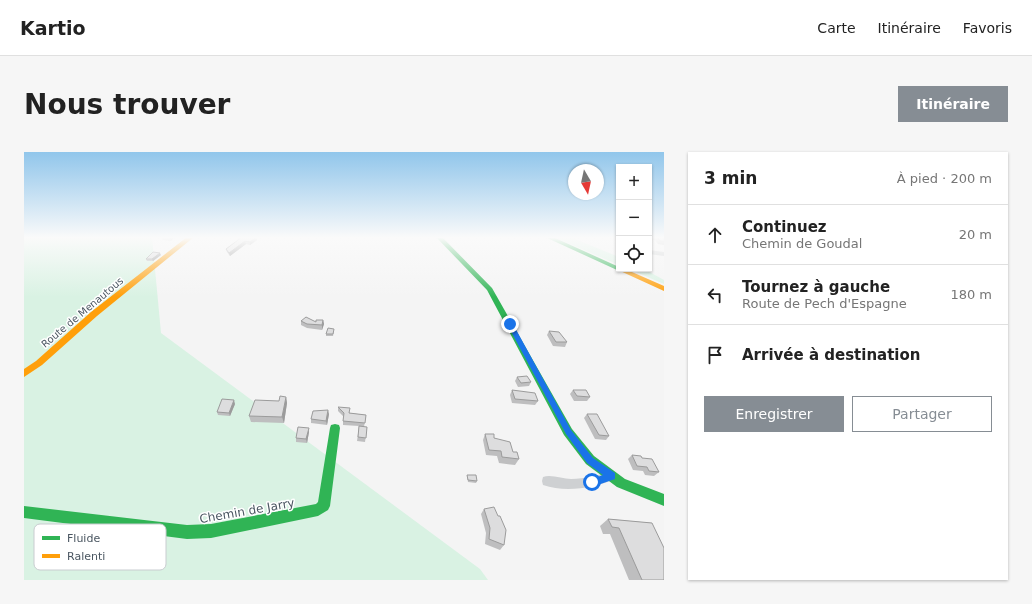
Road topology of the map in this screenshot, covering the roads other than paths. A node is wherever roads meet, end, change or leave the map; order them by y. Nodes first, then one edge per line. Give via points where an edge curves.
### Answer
1 (166, 257) edge
2 (459, 257) edge
3 (593, 257) edge
4 (616, 267) edge
5 (627, 272) edge
6 (664, 289) edge
7 (24, 374) edge
8 (335, 428) dead end
9 (612, 476) junction
10 (547, 481) dead end
11 (664, 500) edge
12 (24, 512) edge
13 (122, 524) edge
14 (166, 529) edge

1 - 7 street, Route de Menautous
2 - 9 street via 490,289 568,432 590,460
3 - 4 street
5 - 6 street
8 - 14 street, Chemin de Jarry via 324,506 318,510 211,531
9 - 10 street via 592,482 559,484
9 - 11 street via 621,483
12 - 13 street, Chemin de Jarry

